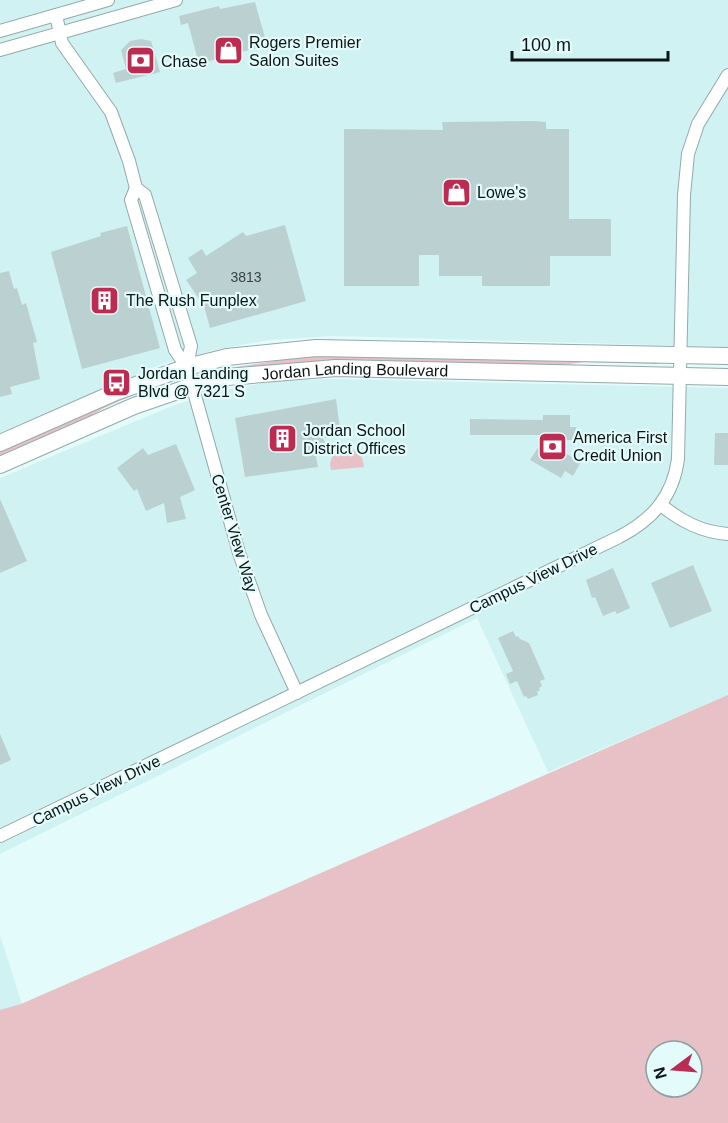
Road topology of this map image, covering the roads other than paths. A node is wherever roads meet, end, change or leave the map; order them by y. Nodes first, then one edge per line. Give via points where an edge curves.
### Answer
1 (108, 0) edge
2 (176, 0) edge
3 (56, 15) junction
4 (0, 31) edge
5 (59, 33) junction
6 (0, 50) edge
7 (728, 75) edge
8 (680, 355) junction
9 (728, 356) edge
10 (187, 367) junction
11 (680, 375) junction
12 (728, 377) edge
13 (192, 386) junction
14 (0, 443) edge
15 (0, 465) edge
16 (661, 505) junction
17 (728, 534) edge
18 (297, 693) junction
19 (0, 836) edge

1 - 3 street
2 - 5 street
3 - 4 street
3 - 5 street, Center View Way
5 - 6 street
5 - 10 street, Center View Way via 64,50 111,112 129,161 136,188 131,200 175,350
7 - 8 street, Campus View Drive via 698,124 688,154
8 - 9 main road, Jordan Landing Boulevard
8 - 10 main road, Jordan Landing Boulevard via 316,348 227,357
8 - 11 street, Campus View Drive
10 - 13 street, Center View Way
10 - 14 main road, Jordan Landing Boulevard via 116,392
11 - 12 main road, Jordan Landing Boulevard
11 - 13 main road, Jordan Landing Boulevard via 336,368 227,376
11 - 16 street, Campus View Drive via 676,468 672,486
13 - 15 main road, Jordan Landing Boulevard via 134,406
13 - 18 street, Center View Way via 239,553 261,615
16 - 17 street via 694,527
16 - 18 street, Campus View Drive via 632,530
18 - 19 street, Campus View Drive

